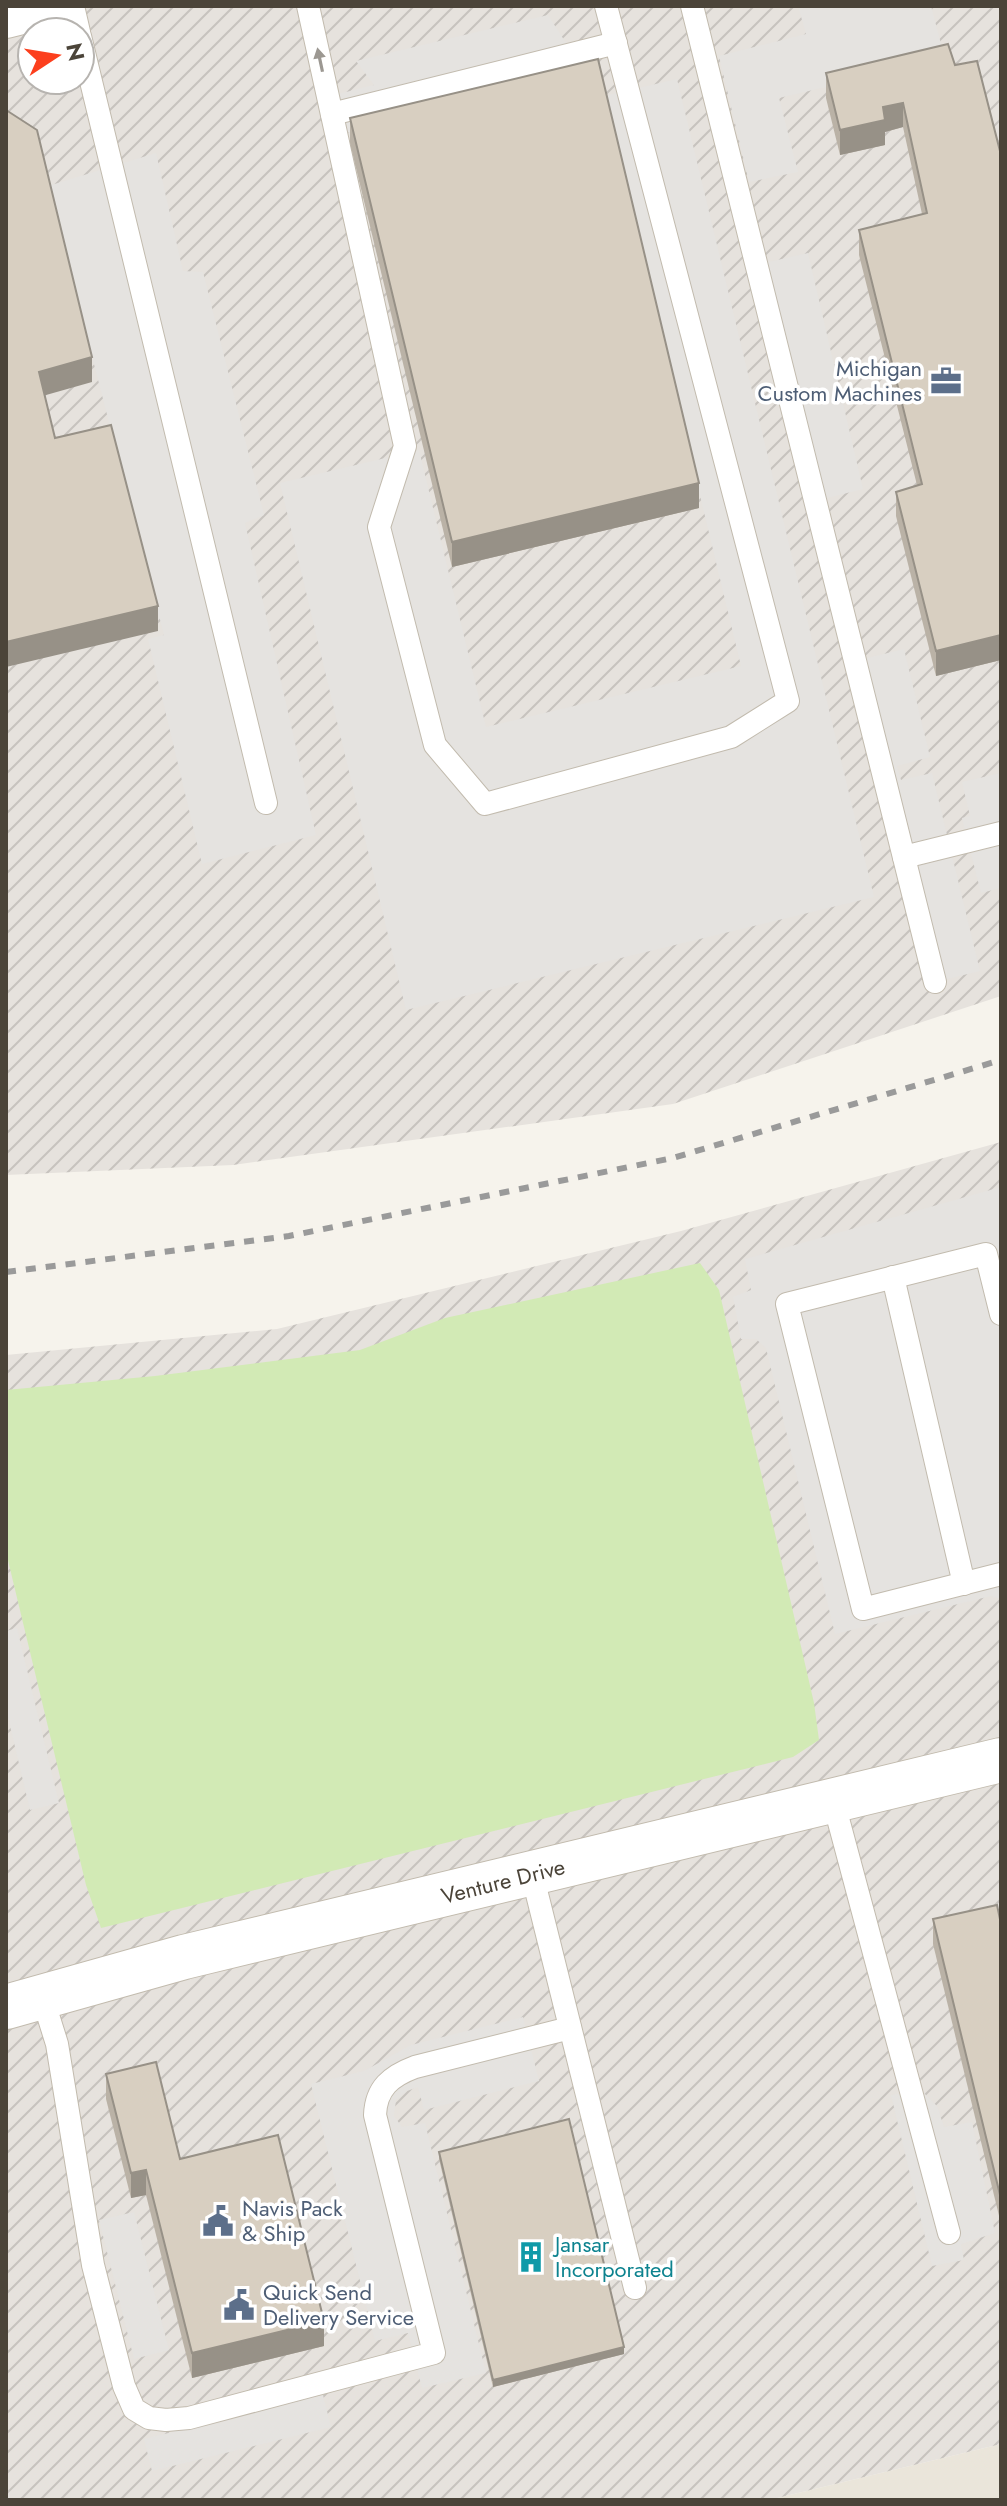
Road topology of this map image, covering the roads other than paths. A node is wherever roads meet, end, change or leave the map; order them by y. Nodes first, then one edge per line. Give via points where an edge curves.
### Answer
1 (46, 6) edge
2 (308, 6) edge
3 (606, 6) edge
4 (692, 6) edge
5 (6, 16) edge
6 (616, 43) junction
7 (95, 96) edge
8 (332, 114) junction
9 (266, 803) dead end
10 (1001, 833) edge
11 (904, 857) junction
12 (935, 982) dead end
13 (893, 1277) junction
14 (1001, 1314) edge
15 (1001, 1574) edge
16 (964, 1584) junction
17 (1001, 1760) edge
18 (833, 1800) junction
19 (532, 1874) junction
20 (24, 2002) edge
21 (570, 2028) junction
22 (949, 2233) dead end
23 (635, 2288) dead end

1 - 5 street
8 -> 2 lane
3 - 6 lane
4 - 11 lane
6 - 8 lane
6 - 8 lane via 788,701 731,737 485,804 435,745 379,527 405,446
7 - 9 lane
10 - 11 lane
11 - 12 lane
13 - 14 lane via 986,1254
13 - 16 lane
13 - 16 lane via 787,1304 863,1609
15 - 16 lane
17 - 18 street, Venture Drive
18 - 19 street, Venture Drive
18 - 22 lane
19 - 20 street, Venture Drive via 184,1957
19 - 21 lane
20 - 21 lane via 57,2044 93,2265 124,2386 134,2409 166,2420 434,2353 375,2115 379,2092 399,2073 415,2067
21 - 23 lane

